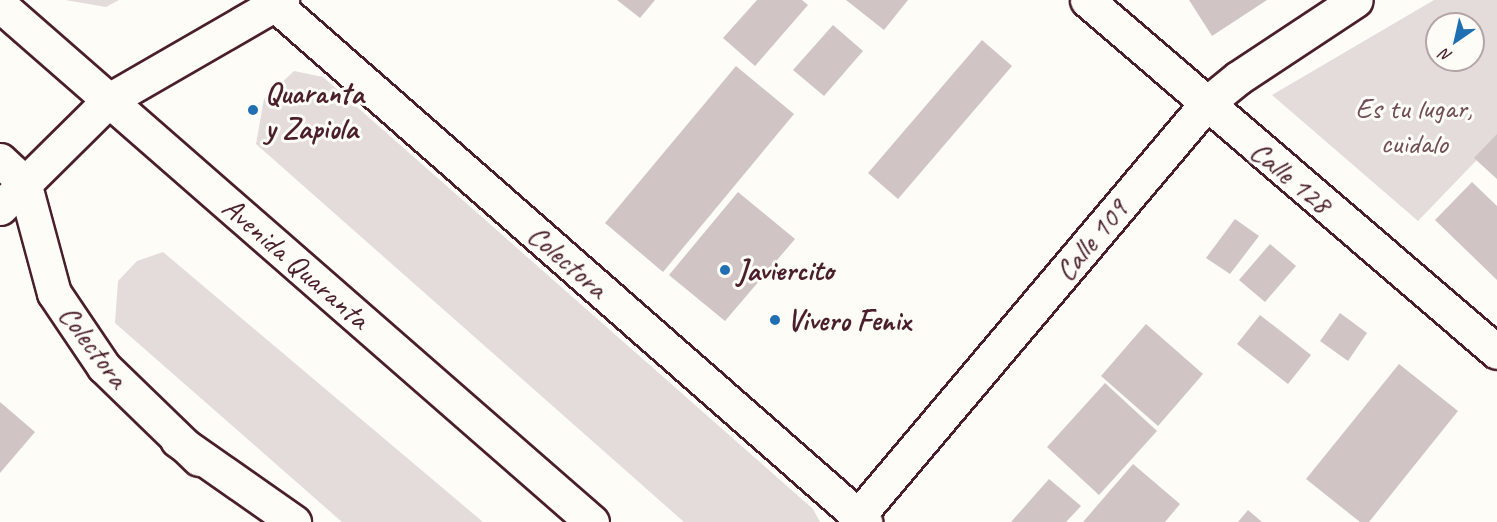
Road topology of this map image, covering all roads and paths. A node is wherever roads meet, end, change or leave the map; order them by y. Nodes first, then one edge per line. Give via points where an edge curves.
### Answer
1 (1087, 0) edge
2 (1356, 0) edge
3 (276, 1) edge
4 (0, 5) edge
5 (109, 100) junction
6 (1206, 104) junction
7 (0, 160) edge
8 (24, 182) junction
9 (0, 208) edge
10 (1497, 351) edge
11 (177, 440) junction
12 (862, 519) edge
13 (270, 522) edge
14 (294, 522) edge
15 (592, 522) edge

1 - 6 main road, Calle 128
2 - 6 main road, Calle 109 via 1238,78
3 - 5 main road
3 - 12 main road, Colectora
4 - 5 main road, Avenida Quaranta
5 - 8 main road
5 - 15 main road, Avenida Quaranta
6 - 10 main road, Calle 128
6 - 12 main road, Calle 109
7 - 8 main road
8 - 9 main road
8 - 11 main road, Colectora via 54,293 104,368
11 - 13 main road, Colectora
11 - 14 main road

